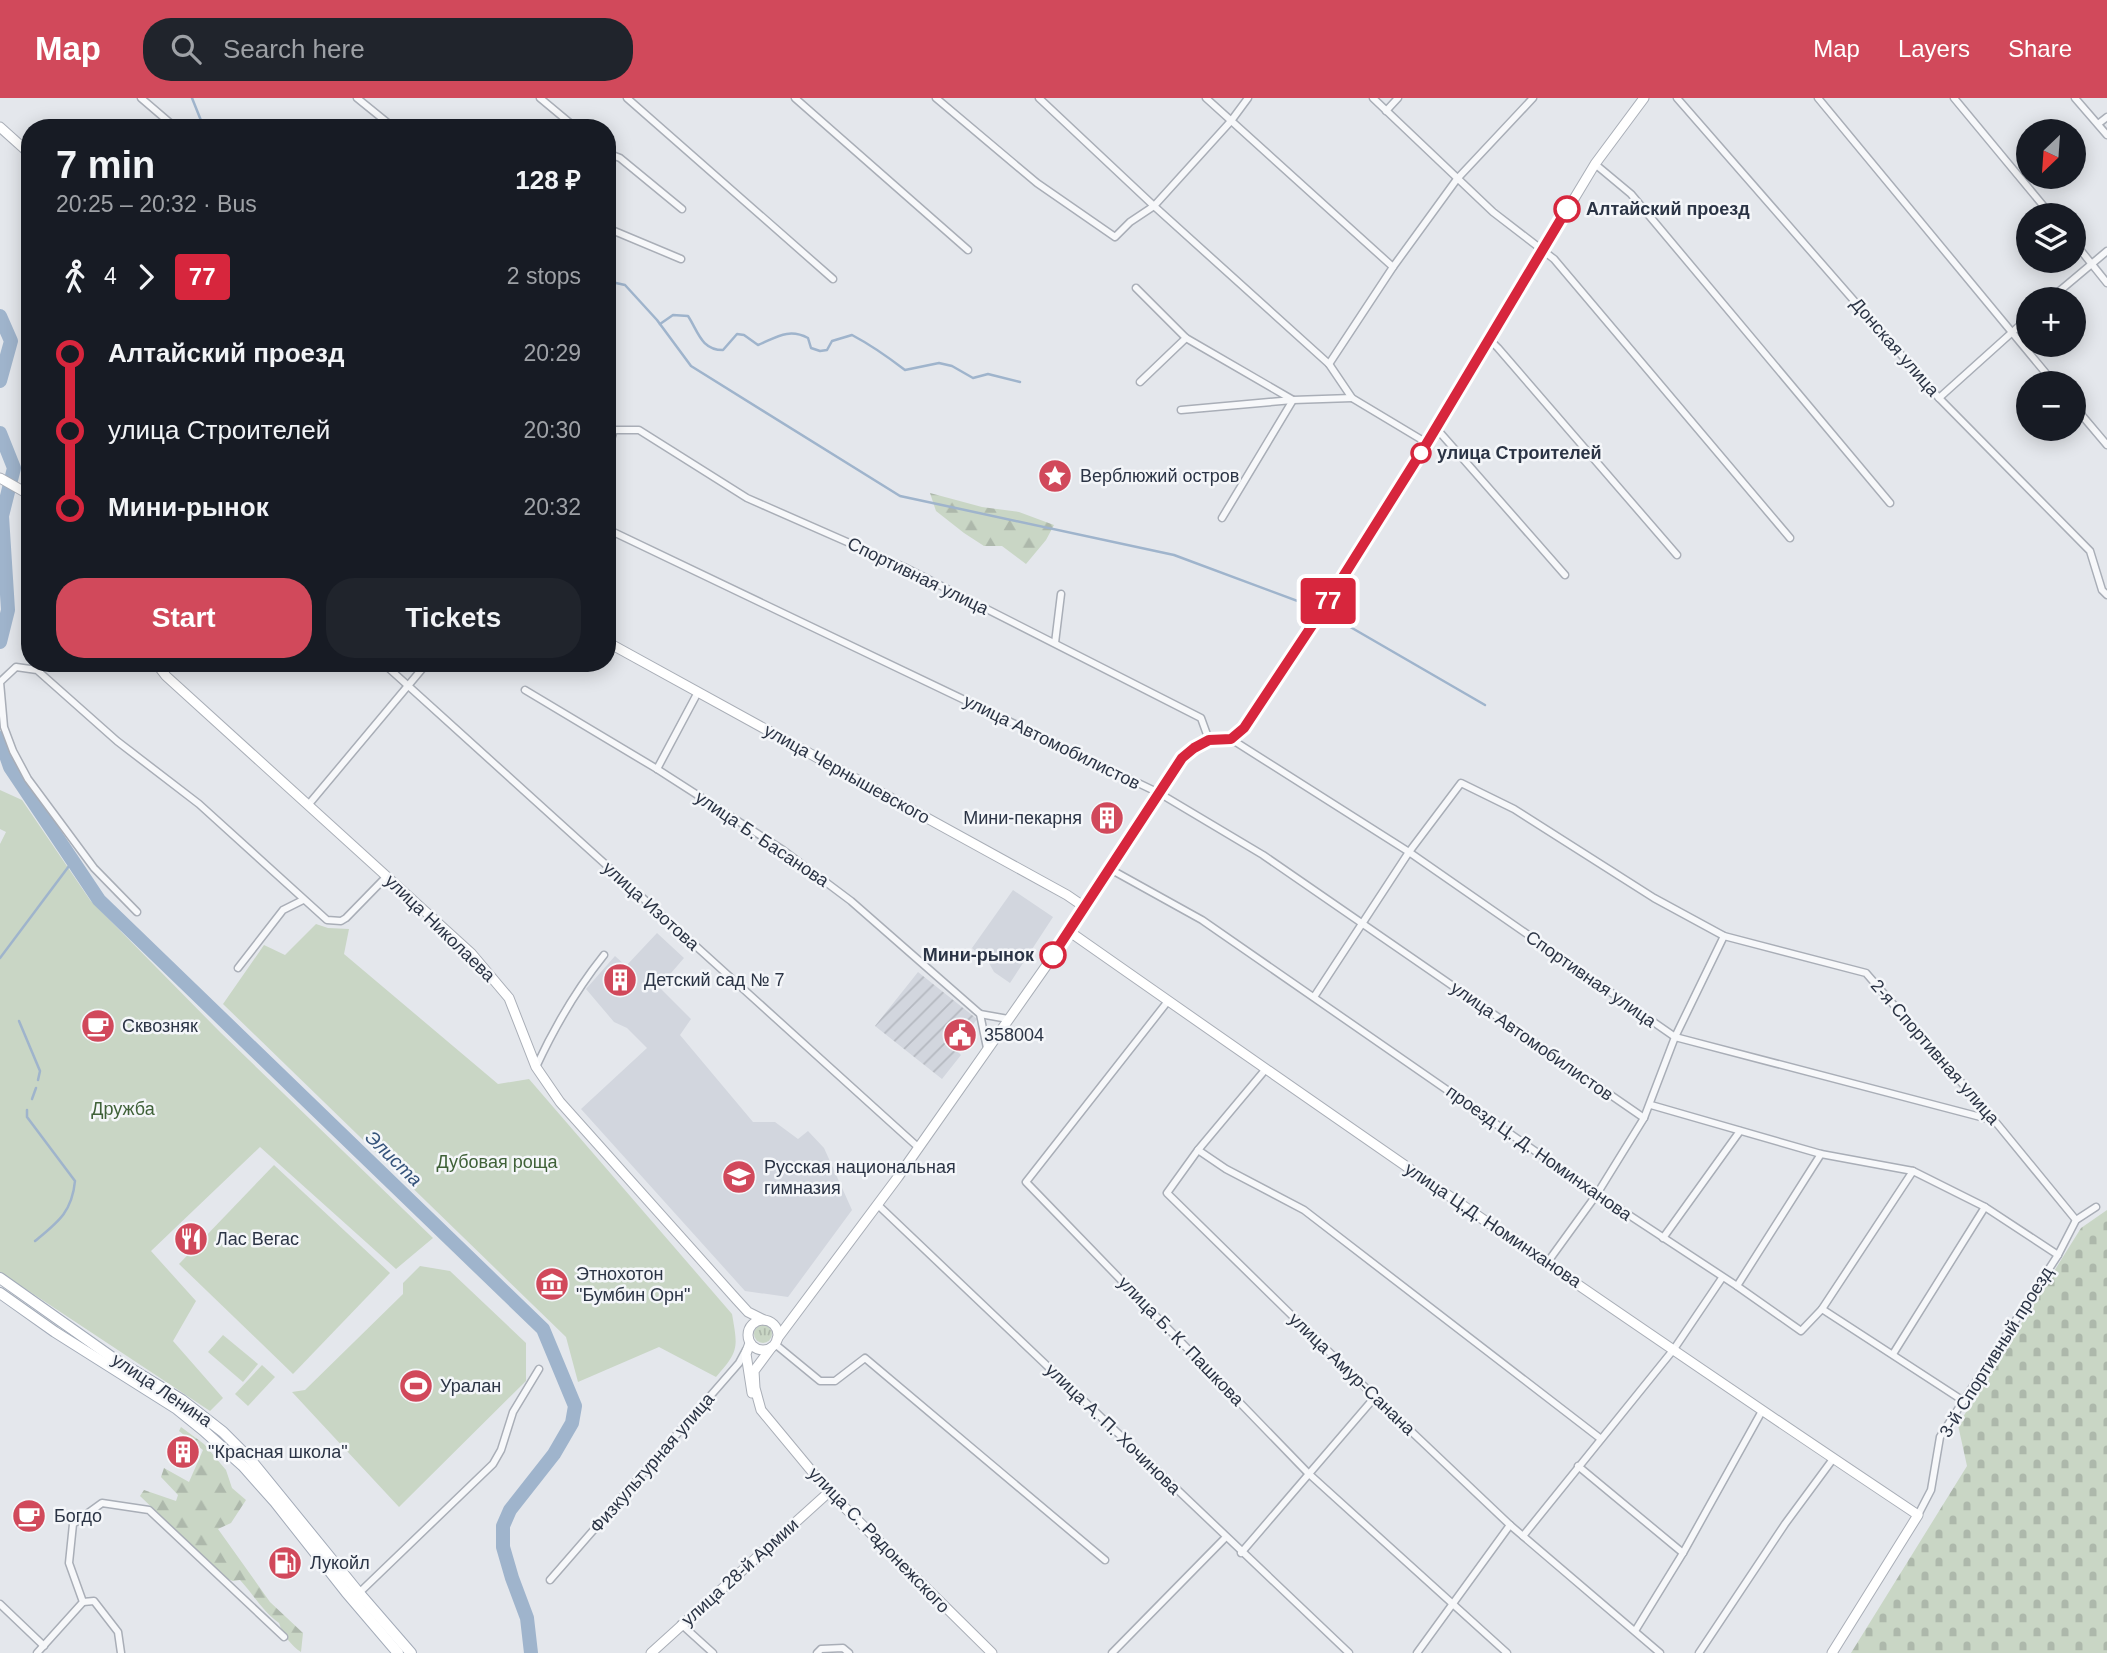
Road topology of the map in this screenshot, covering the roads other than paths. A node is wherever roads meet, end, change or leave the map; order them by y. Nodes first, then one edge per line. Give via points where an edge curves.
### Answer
1 (141, 98) edge
2 (357, 98) edge
3 (540, 98) edge
4 (627, 98) edge
5 (796, 98) edge
6 (936, 98) edge
7 (1039, 98) edge
8 (1206, 98) edge
9 (1248, 98) edge
10 (1373, 98) edge
11 (1398, 98) edge
12 (1533, 98) edge
13 (1643, 98) edge
14 (1677, 98) edge
15 (1954, 98) edge
16 (2075, 98) edge
17 (1823, 99) edge
18 (1386, 111) junction
19 (2107, 117) edge
20 (166, 119) edge
21 (383, 119) edge
22 (565, 119) edge
23 (1231, 121) junction
24 (2098, 124) junction
25 (0, 127) edge
26 (2107, 135) edge
27 (21, 146) edge
28 (616, 156) edge
29 (1595, 164) junction
30 (1457, 178) junction
31 (2041, 203) edge
32 (1154, 206) junction
33 (682, 209) dead end
34 (616, 232) edge
35 (968, 250) dead end
36 (1541, 250) junction
37 (2107, 251) edge
38 (2086, 257) edge
39 (681, 258) dead end
40 (2091, 263) junction
41 (1394, 267) junction
42 (833, 279) dead end
43 (2107, 283) edge
44 (2064, 287) edge
45 (1136, 288) dead end
46 (2016, 329) edge
47 (2011, 333) junction
48 (1186, 338) junction
49 (1489, 339) junction
50 (1329, 364) junction
51 (2044, 371) edge
52 (1140, 382) dead end
53 (1352, 398) junction
54 (1939, 398) junction
55 (1293, 400) junction
56 (1181, 410) dead end
57 (2086, 420) edge
58 (1436, 428) junction
59 (616, 433) edge
60 (1427, 443) junction
61 (2107, 445) edge
62 (0, 478) edge
63 (21, 489) edge
64 (1889, 503) dead end
65 (1222, 518) dead end
66 (616, 533) edge
67 (1790, 538) dead end
68 (1677, 555) dead end
69 (1565, 575) dead end
70 (1061, 594) dead end
71 (2107, 595) edge
72 (1055, 643) junction
73 (616, 647) edge
74 (21, 668) edge
75 (39, 672) edge
76 (163, 672) edge
77 (392, 672) edge
78 (419, 672) edge
79 (407, 686) junction
80 (525, 690) dead end
81 (698, 692) junction
82 (1231, 739) junction
83 (1209, 740) junction
84 (657, 769) junction
85 (1159, 793) junction
86 (309, 804) junction
87 (1409, 852) junction
88 (1110, 869) junction
89 (387, 876) junction
90 (303, 900) junction
91 (1086, 908) junction
92 (137, 912) dead end
93 (1363, 923) junction
94 (1070, 932) junction
95 (1724, 936) junction
96 (604, 955) dead end
97 (238, 968) dead end
98 (1314, 997) junction
99 (1168, 1001) junction
100 (980, 1014) junction
101 (1008, 1019) junction
102 (1675, 1037) junction
103 (987, 1048) junction
104 (536, 1067) junction
105 (1265, 1070) junction
106 (1651, 1105) junction
107 (1644, 1118) junction
108 (1994, 1120) junction
109 (1740, 1131) junction
110 (919, 1148) junction
111 (1198, 1150) junction
112 (1821, 1154) junction
113 (1913, 1171) junction
114 (1597, 1194) junction
115 (878, 1205) junction
116 (1985, 1207) junction
117 (2096, 1207) dead end
118 (2076, 1220) junction
119 (1663, 1238) junction
120 (2058, 1255) junction
121 (1547, 1263) junction
122 (0, 1278) edge
123 (1721, 1278) junction
124 (1737, 1286) junction
125 (0, 1293) edge
126 (737, 1300) junction
127 (1822, 1309) junction
128 (795, 1313) junction
129 (766, 1320) junction
130 (749, 1339) junction
131 (774, 1343) junction
132 (1674, 1349) junction
133 (1893, 1354) junction
134 (539, 1368) dead end
135 (1375, 1397) junction
136 (1962, 1400) junction
137 (761, 1410) junction
138 (1762, 1411) junction
139 (1601, 1439) junction
140 (1833, 1459) junction
141 (1578, 1466) junction
142 (1308, 1473) junction
143 (829, 1492) junction
144 (1918, 1515) junction
145 (1510, 1525) junction
146 (1523, 1536) junction
147 (1226, 1537) junction
148 (1241, 1553) junction
149 (1683, 1553) junction
150 (1105, 1560) dead end
151 (550, 1580) dead end
152 (359, 1593) junction
153 (83, 1602) junction
154 (1452, 1603) junction
155 (0, 1604) edge
156 (681, 1624) junction
157 (1635, 1631) junction
158 (284, 1637) dead end
159 (44, 1646) junction
160 (37, 1653) edge
161 (121, 1653) edge
162 (398, 1653) edge
163 (411, 1653) edge
164 (651, 1653) edge
165 (713, 1653) edge
166 (817, 1653) edge
167 (849, 1653) edge
168 (992, 1653) edge
169 (1112, 1653) edge
170 (1349, 1653) edge
171 (1417, 1653) edge
172 (1507, 1653) edge
173 (1660, 1653) edge
174 (1699, 1653) edge
175 (1832, 1653) edge

1 - 20 street
2 - 21 street
3 - 22 street
4 - 42 street
5 - 35 street
6 - 32 street via 1037,183 1115,237
7 - 32 street
8 - 23 street
9 - 23 street
10 - 18 street
11 - 18 street
12 - 30 street
13 - 29 street
14 - 54 street, Донская улица
15 - 31 street
16 - 24 street
17 - 47 street
18 - 30 street
19 - 24 street
23 - 32 street
23 - 41 street
24 - 26 street
25 - 27 street
28 - 33 street
29 - 36 street
29 - 64 street via 1631,194
30 - 36 street
30 - 41 street
32 - 50 street
34 - 39 street
36 - 49 street
36 - 67 street via 1554,259
37 - 40 street
38 - 40 street
40 - 43 street
40 - 44 street
41 - 50 street
45 - 48 street
46 - 47 street
47 - 51 street
47 - 54 street
48 - 52 street
48 - 55 street
49 - 58 street
49 - 68 street
50 - 53 street
53 - 55 street
53 - 60 street
54 - 71 street, Донская улица via 2090,551
55 - 56 street
55 - 65 street
57 - 61 street
58 - 60 street
58 - 69 street
59 - 72 street, Спортивная улица via 639,430 747,498 904,566
60 - 82 street via 1244,728
62 - 63 street
66 - 85 street, улица Автомобилистов
70 - 72 street
72 - 83 street, Спортивная улица via 1201,718
73 - 81 street, улица Чернышевского
74 - 92 street via 0,682 4,727 23,770 94,868
75 - 90 street via 117,741 199,804
76 - 86 street, улица Николаева
77 - 79 street, улица Изотова
78 - 79 street
79 - 86 street
79 - 110 street, улица Изотова
80 - 84 street, улица Б. Басанова
81 - 84 street
81 - 91 street, улица Чернышевского
82 - 83 street
82 - 87 street, Спортивная улица
83 - 85 street via 1182,758
84 - 100 street, улица Б. Басанова via 783,850 851,901
85 - 88 street
85 - 93 street, улица Автомобилистов via 1263,855
86 - 89 street, улица Николаева
87 - 93 street
87 - 95 street, 2-я Спортивная улица via 1461,783 1514,809 1654,898
87 - 102 street, Спортивная улица
88 - 91 street
88 - 98 street, проезд Ц. Д. Номинханова via 1202,920
89 - 90 street via 341,921 327,920
89 - 104 street, улица Николаева via 499,984
90 - 97 street via 283,910
91 - 94 street
93 - 98 street
93 - 107 street, улица Автомобилистов
94 - 99 street, улица Ц.Д. Номинханова
94 - 101 street
95 - 102 street
95 - 108 street, 2-я Спортивная улица via 1866,973
96 - 104 street via 578,989
98 - 114 street, проезд Ц. Д. Номинханова
99 - 105 street, улица Ц.Д. Номинханова
99 - 142 street, улица Б. К. Пашкова via 1026,1182
100 - 101 street
100 - 103 street
101 - 103 street
102 - 106 street
102 - 108 street, Спортивная улица
103 - 110 street
104 - 126 street, улица Николаева via 560,1102
105 - 111 street, улица Амур-Санана
105 - 121 street, улица Ц.Д. Номинханова
106 - 107 street
106 - 109 street
107 - 114 street
108 - 118 street, 2-я Спортивная улица
109 - 112 street
109 - 119 street
110 - 115 street
111 - 135 street, улица Амур-Санана via 1167,1193
111 - 139 street via 1304,1210
112 - 113 street
112 - 124 street
113 - 116 street
113 - 127 street
114 - 119 street, проезд Ц. Д. Номинханова
114 - 121 street
115 - 128 street
115 - 147 street, улица А. П. Хочинова
116 - 120 street
116 - 133 street
117 - 118 street, 3-й Спортивный проезд
118 - 120 street, 3-й Спортивный проезд
119 - 123 street, проезд Ц. Д. Номинханова
120 - 136 street, 3-й Спортивный проезд
121 - 132 street, улица Ц.Д. Номинханова
122 - 152 main road, улица Ленина via 223,1432
123 - 124 street, проезд Ц. Д. Номинханова
123 - 132 street
124 - 127 street, проезд Ц. Д. Номинханова via 1801,1331
125 - 162 main road, улица Ленина via 177,1409 243,1466
126 - 129 street, улица Николаева via 748,1312
126 - 130 street
127 - 133 street
128 - 129 street, Физкультурная улица
128 - 131 street
129 - 130 street, Физкультурная улица via 751,1326
129 - 131 street via 775,1326
130 - 131 street via 762,1350
130 - 137 street via 747,1376
130 - 151 street, Физкультурная улица via 738,1363
131 - 137 street, улица С. Радонежского via 754,1371
131 - 150 street via 820,1381 835,1381 865,1358
132 - 138 street, улица Ц.Д. Номинханова
132 - 139 street
133 - 136 street
134 - 152 street via 513,1412 493,1464
135 - 142 street
135 - 145 street, улица Амур-Санана
136 - 144 street, 3-й Спортивный проезд via 1940,1437 1931,1490
137 - 143 street, улица С. Радонежского
138 - 140 street, улица Ц.Д. Номинханова
138 - 149 street
139 - 141 street
140 - 144 street, улица Ц.Д. Номинханова
140 - 174 street
141 - 146 street
141 - 149 street
142 - 148 street
142 - 154 street, улица Б. К. Пашкова
143 - 156 street, улица 28-й Армии
143 - 168 street, улица С. Радонежского
144 - 175 street, 3-й Спортивный проезд
145 - 146 street, улица Амур-Санана
145 - 154 street
146 - 157 street, улица Амур-Санана
147 - 148 street, улица А. П. Хочинова
147 - 169 street
148 - 170 street, улица А. П. Хочинова
149 - 157 street
152 - 163 main road, улица Ленина
153 - 158 street via 69,1563 72,1524 102,1503 149,1510
153 - 159 street
153 - 161 street via 94,1601 118,1632
154 - 171 street
154 - 172 street, улица Б. К. Пашкова
155 - 159 street
156 - 164 street, улица 28-й Армии
156 - 165 street
157 - 173 street, улица Амур-Санана
159 - 160 street
166 - 167 street via 843,1648

